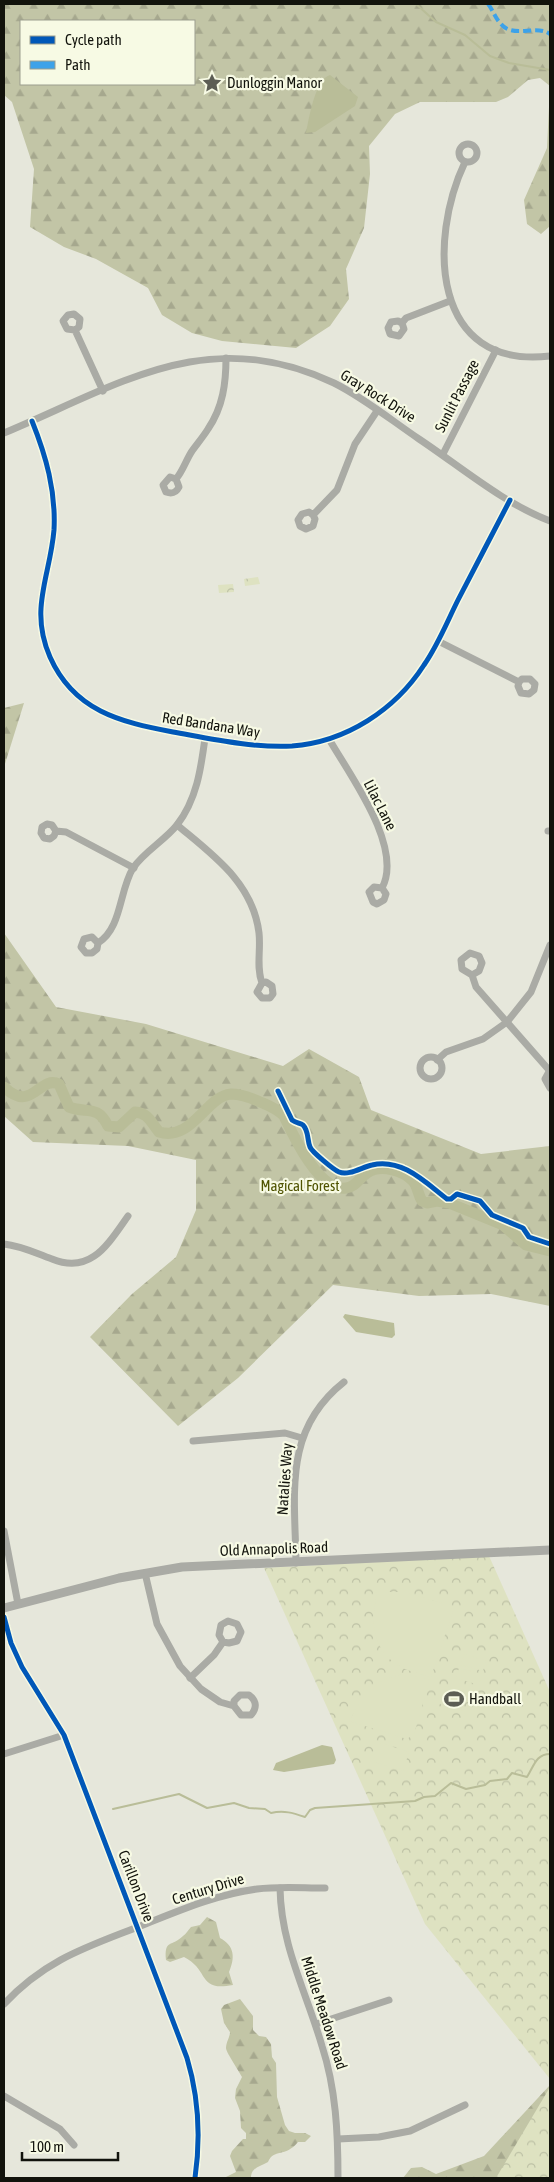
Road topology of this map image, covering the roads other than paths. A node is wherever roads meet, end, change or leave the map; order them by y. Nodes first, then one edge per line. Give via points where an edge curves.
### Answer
1 (465, 162) dead end
2 (450, 301) junction
3 (402, 323) dead end
4 (75, 330) dead end
5 (496, 350) junction
6 (550, 356) edge
7 (226, 358) junction
8 (103, 391) junction
9 (377, 411) junction
10 (32, 421) junction
11 (4, 433) edge
12 (443, 454) junction
13 (176, 479) dead end
14 (510, 500) junction
15 (313, 515) dead end
16 (550, 521) edge
17 (438, 641) junction
18 (519, 682) dead end
19 (205, 738) junction
20 (329, 739) junction
21 (177, 825) junction
22 (56, 831) dead end
23 (134, 868) junction
24 (382, 888) dead end
25 (98, 943) dead end
26 (550, 946) edge
27 (472, 974) dead end
28 (262, 983) dead end
29 (507, 1022) junction
30 (437, 1060) dead end
31 (550, 1070) edge
32 (550, 1088) edge
33 (128, 1216) dead end
34 (4, 1244) edge
35 (344, 1382) dead end
36 (302, 1438) junction
37 (193, 1441) dead end
38 (4, 1531) edge
39 (550, 1550) edge
40 (296, 1563) junction
41 (145, 1573) junction
42 (18, 1604) junction
43 (4, 1608) edge
44 (4, 1617) edge
45 (223, 1642) dead end
46 (190, 1678) junction
47 (234, 1706) dead end
48 (64, 1735) junction
49 (4, 1754) edge
50 (280, 1888) junction
51 (325, 1888) dead end
52 (138, 1927) junction
53 (389, 2000) dead end
54 (4, 2004) edge
55 (316, 2024) junction
56 (4, 2096) edge
57 (465, 2105) dead end
58 (338, 2139) junction
59 (74, 2145) dead end
60 (194, 2178) edge
61 (338, 2178) edge

1 - 2 street via 452,192 446,223 444,274
2 - 3 street via 410,316
2 - 5 street via 469,330
4 - 8 street
5 - 6 street via 522,356
5 - 12 street, Sunlit Passage
7 - 8 street, Gray Rock Drive via 196,359 164,366
7 - 9 street, Gray Rock Drive via 263,360 299,369 334,384
7 - 13 street via 219,409
8 - 10 street, Gray Rock Drive
9 - 12 street, Gray Rock Drive
9 - 15 street via 355,444 337,490
10 - 11 street, Gray Rock Drive
10 - 19 street, Red Bandana Way via 48,466 53,501 54,531 40,613 43,635 55,667 76,695 104,714 128,723
12 - 14 street, Gray Rock Drive
14 - 16 street, Gray Rock Drive
14 - 17 street, Red Bandana Way
17 - 18 street
17 - 20 street, Red Bandana Way via 419,673 393,702 356,727
19 - 20 street, Red Bandana Way via 271,746 295,746
19 - 21 street via 197,785
20 - 24 street, Lilac Lane via 380,830 387,864
21 - 23 street
21 - 28 street via 228,868 247,896 258,932 258,971
22 - 23 street via 71,835
23 - 25 street via 114,924
26 - 29 street via 531,992
27 - 29 street via 476,987
29 - 30 street via 482,1039 446,1052
29 - 31 street
31 - 32 street via 545,1079
33 - 34 street via 103,1249 82,1263 63,1263 31,1250
35 - 36 street, Natalies Way via 321,1403
36 - 37 street via 278,1434
36 - 40 street, Natalies Way via 296,1499
38 - 42 street
39 - 40 street, Old Annapolis Road
40 - 41 street, Old Annapolis Road via 221,1564
41 - 42 street, Old Annapolis Road
41 - 46 street via 152,1608 163,1638
42 - 43 street, Old Annapolis Road
44 - 48 street, Carillon Drive via 22,1667
45 - 46 street
46 - 47 street via 213,1698
48 - 49 street
48 - 52 street, Carillon Drive
50 - 51 street, Century Drive
50 - 52 street, Century Drive via 217,1898
50 - 55 street, Middle Meadow Road via 286,1940
52 - 54 street, Century Drive via 58,1960 25,1982
52 - 60 street, Carillon Drive via 195,2088 199,2122
53 - 55 street
55 - 58 street, Middle Meadow Road via 333,2090
56 - 59 street via 60,2129
57 - 58 street via 424,2126 396,2135
58 - 61 street, Middle Meadow Road

